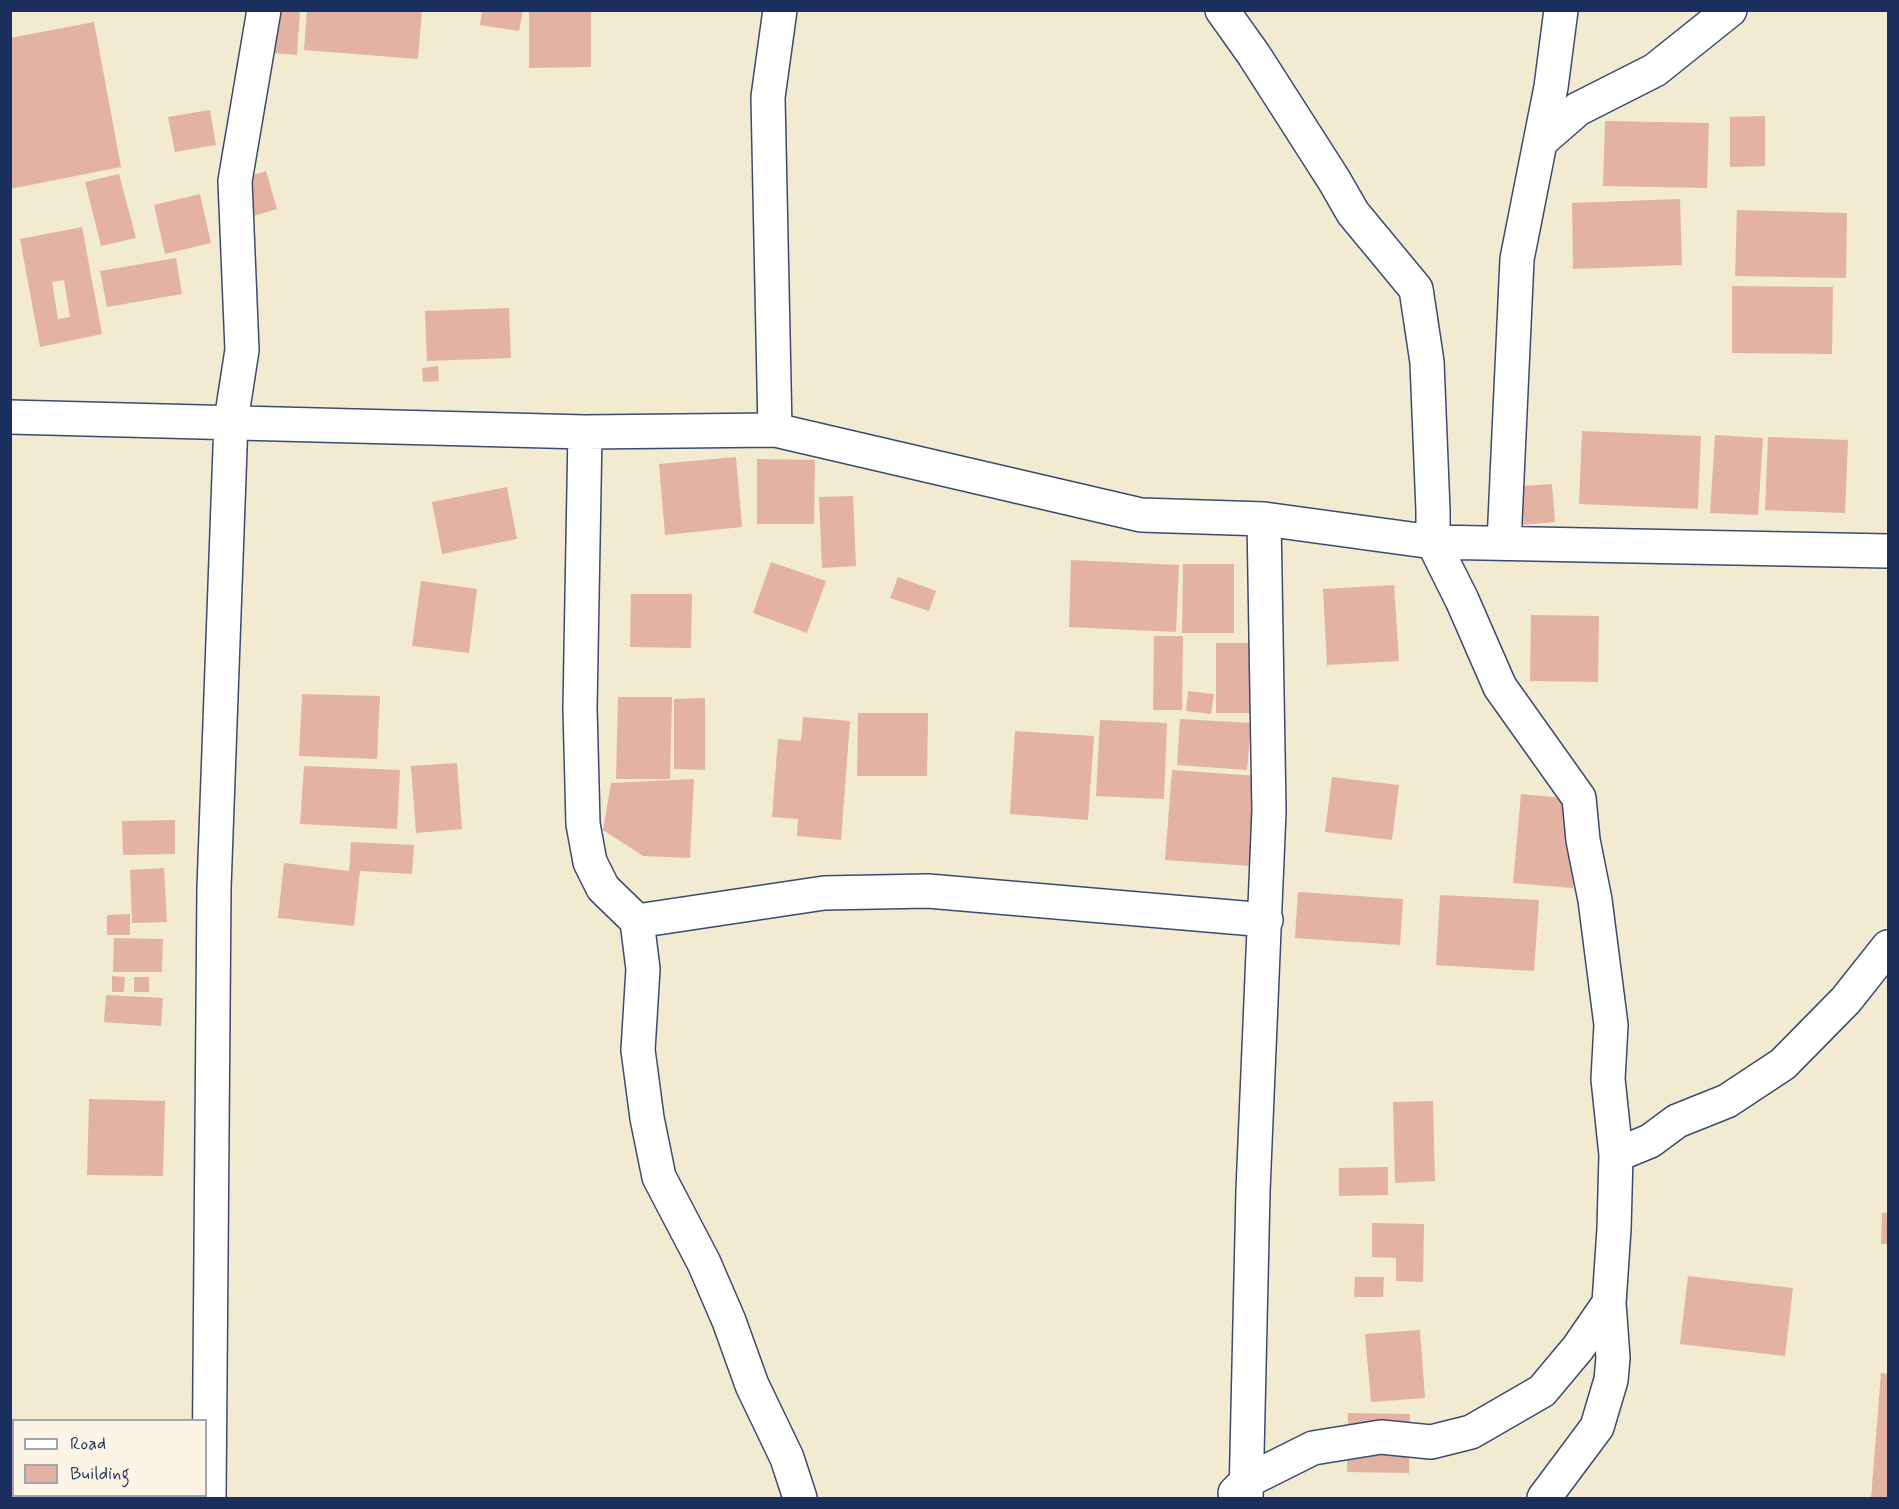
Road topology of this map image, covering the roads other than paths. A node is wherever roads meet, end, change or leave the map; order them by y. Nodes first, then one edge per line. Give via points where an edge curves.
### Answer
1 (264, 10) edge
2 (780, 10) edge
3 (1222, 10) edge
4 (1560, 10) edge
5 (1730, 10) edge
6 (1540, 142) junction
7 (10, 417) edge
8 (231, 421) junction
9 (775, 430) junction
10 (585, 432) junction
11 (1264, 519) junction
12 (1433, 542) junction
13 (1504, 543) junction
14 (1888, 551) edge
15 (1266, 920) junction
16 (637, 921) junction
17 (1888, 947) edge
18 (1616, 1155) junction
19 (1609, 1303) junction
20 (1241, 1493) edge
21 (209, 1498) edge
22 (800, 1498) edge
23 (1544, 1498) edge

1 - 8 street via 235,181 242,350
2 - 9 street via 768,97
3 - 12 street via 1254,54 1353,213 1416,289 1426,362
4 - 6 street
5 - 6 street via 1655,70 1578,109
6 - 13 street via 1517,259
7 - 8 street
8 - 10 street
8 - 21 street via 214,888
9 - 10 street
9 - 11 street via 1141,514
10 - 16 street via 580,708 583,824 590,862 603,888
11 - 12 street
11 - 15 street via 1269,811
12 - 13 street
12 - 18 street via 1500,687 1579,798 1611,1025 1608,1079
13 - 14 street
15 - 16 street via 928,891 824,893
15 - 20 street
16 - 22 street via 643,969 638,1050 659,1176 704,1263 752,1384 787,1458
17 - 18 street via 1846,1000 1783,1064 1727,1101 1677,1121 1650,1141
18 - 19 street
19 - 20 street via 1542,1391 1471,1432 1431,1442 1381,1437 1313,1448
19 - 23 street via 1611,1380 1597,1427

